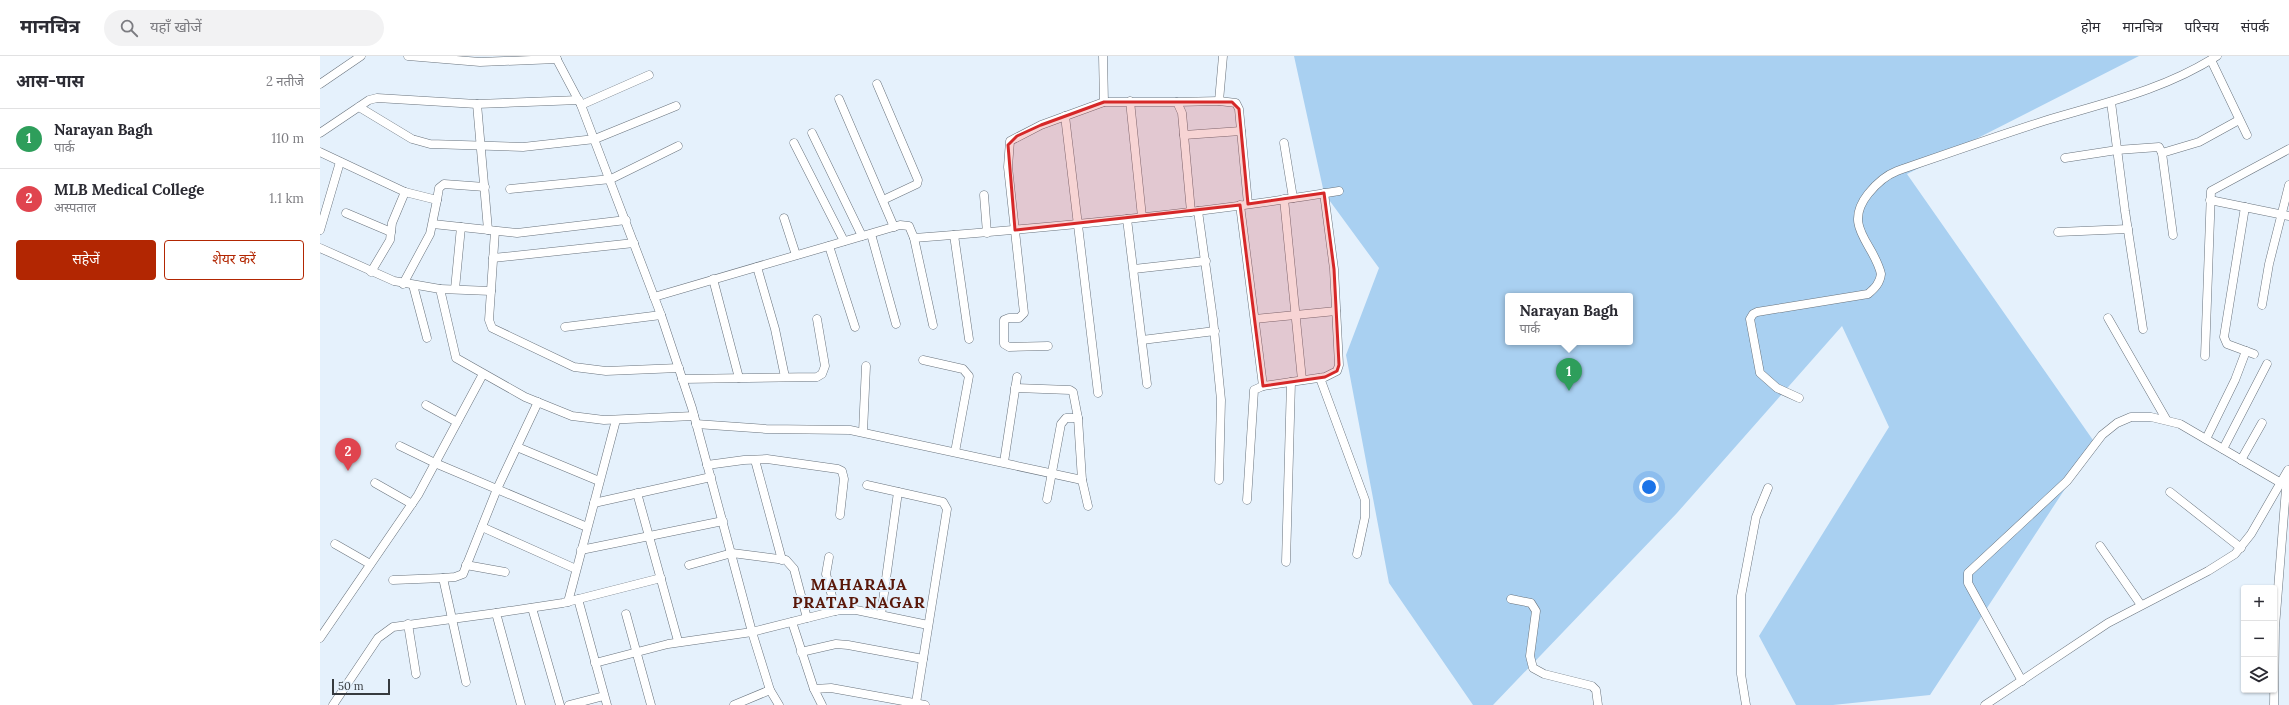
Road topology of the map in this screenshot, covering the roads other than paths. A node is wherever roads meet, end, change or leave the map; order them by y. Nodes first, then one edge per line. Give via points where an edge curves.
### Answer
1 (408, 56) edge
2 (1103, 56) edge
3 (1222, 56) edge
4 (359, 57) edge
5 (556, 57) edge
6 (2215, 57) edge
7 (650, 75) dead end
8 (320, 84) edge
9 (877, 84) dead end
10 (839, 100) dead end
11 (1130, 101) junction
12 (1219, 101) junction
13 (580, 102) junction
14 (1104, 102) junction
15 (1177, 102) junction
16 (2111, 102) junction
17 (477, 104) junction
18 (676, 106) dead end
19 (359, 107) junction
20 (1065, 116) junction
21 (2239, 120) junction
22 (1241, 131) junction
23 (320, 133) edge
24 (812, 133) dead end
25 (1184, 135) junction
26 (2247, 135) dead end
27 (595, 139) junction
28 (794, 143) dead end
29 (1284, 143) dead end
30 (481, 145) junction
31 (678, 146) dead end
32 (2289, 149) edge
33 (2117, 150) junction
34 (320, 152) edge
35 (2162, 153) junction
36 (2065, 158) dead end
37 (340, 162) junction
38 (611, 179) junction
39 (2289, 185) edge
40 (485, 187) junction
41 (510, 189) dead end
42 (1339, 191) dead end
43 (405, 192) junction
44 (1324, 193) junction
45 (984, 195) dead end
46 (1288, 199) junction
47 (437, 200) junction
48 (883, 200) junction
49 (2210, 200) junction
50 (1244, 205) junction
51 (2245, 208) junction
52 (1194, 211) junction
53 (346, 212) dead end
54 (2285, 215) edge
55 (1142, 217) junction
56 (784, 218) dead end
57 (1127, 219) junction
58 (626, 220) junction
59 (433, 224) junction
60 (1077, 224) junction
61 (461, 227) junction
62 (894, 227) junction
63 (2128, 229) junction
64 (320, 230) edge
65 (492, 230) junction
66 (1015, 230) junction
67 (391, 232) junction
68 (2058, 232) dead end
69 (987, 233) junction
70 (867, 235) junction
71 (954, 235) junction
72 (2173, 235) dead end
73 (914, 238) junction
74 (844, 242) junction
75 (634, 243) junction
76 (829, 246) junction
77 (320, 248) edge
78 (796, 256) junction
79 (493, 258) junction
80 (1206, 261) junction
81 (757, 267) junction
82 (1134, 269) junction
83 (371, 272) junction
84 (714, 279) junction
85 (403, 284) junction
86 (413, 286) junction
87 (440, 289) junction
88 (455, 289) junction
89 (491, 291) junction
90 (654, 297) junction
91 (2262, 305) dead end
92 (1336, 311) junction
93 (1296, 315) junction
94 (662, 316) junction
95 (2108, 318) dead end
96 (816, 319) dead end
97 (1255, 319) junction
98 (896, 324) dead end
99 (933, 325) dead end
100 (855, 327) dead end
101 (565, 328) dead end
102 (2143, 329) dead end
103 (1215, 332) junction
104 (427, 338) dead end
105 (969, 339) dead end
106 (1142, 340) junction
107 (1048, 346) dead end
108 (2246, 351) junction
109 (2254, 354) dead end
110 (2205, 356) dead end
111 (923, 360) dead end
112 (2267, 364) dead end
113 (866, 366) dead end
114 (679, 368) junction
115 (483, 374) junction
116 (785, 377) junction
117 (1017, 377) dead end
118 (739, 378) junction
119 (1320, 378) junction
120 (682, 379) junction
121 (1302, 380) junction
122 (1290, 382) junction
123 (1148, 384) dead end
124 (1263, 386) junction
125 (1015, 388) junction
126 (1098, 393) dead end
127 (1799, 398) dead end
128 (538, 402) junction
129 (426, 406) dead end
130 (1078, 418) junction
131 (2166, 419) junction
132 (616, 420) junction
133 (695, 420) junction
134 (457, 422) junction
135 (2262, 423) dead end
136 (863, 432) junction
137 (2206, 439) junction
138 (400, 446) dead end
139 (517, 447) junction
140 (2223, 449) junction
141 (955, 452) junction
142 (755, 460) junction
143 (2241, 460) junction
144 (1004, 462) junction
145 (435, 463) junction
146 (708, 465) junction
147 (2288, 469) edge
148 (1052, 472) junction
149 (711, 477) junction
150 (1082, 480) junction
151 (1219, 480) dead end
152 (599, 482) junction
153 (2281, 482) junction
154 (375, 483) dead end
155 (867, 485) dead end
156 (1768, 488) dead end
157 (497, 489) junction
158 (898, 492) junction
159 (2170, 492) dead end
160 (637, 493) junction
161 (1047, 498) dead end
162 (1247, 500) dead end
163 (594, 503) junction
164 (412, 504) junction
165 (1088, 506) dead end
166 (840, 515) dead end
167 (723, 521) junction
168 (482, 527) junction
169 (587, 527) junction
170 (649, 536) junction
171 (335, 544) dead end
172 (2100, 546) dead end
173 (2241, 548) junction
174 (581, 550) junction
175 (732, 554) junction
176 (1357, 554) dead end
177 (829, 557) dead end
178 (782, 560) junction
179 (1286, 562) dead end
180 (370, 564) junction
181 (466, 565) junction
182 (689, 565) dead end
183 (576, 569) junction
184 (505, 572) dead end
185 (443, 578) junction
186 (661, 578) junction
187 (393, 580) dead end
188 (578, 599) junction
189 (1512, 599) dead end
190 (568, 602) junction
191 (2141, 605) junction
192 (532, 608) junction
193 (836, 611) junction
194 (496, 613) junction
195 (626, 614) dead end
196 (881, 615) junction
197 (453, 618) junction
198 (806, 618) junction
199 (792, 622) junction
200 (408, 624) junction
201 (928, 625) junction
202 (752, 632) junction
203 (320, 638) edge
204 (678, 642) junction
205 (637, 652) junction
206 (801, 652) junction
207 (923, 658) junction
208 (595, 663) junction
209 (416, 674) dead end
210 (2022, 681) junction
211 (466, 682) dead end
212 (814, 689) junction
213 (770, 690) junction
214 (604, 696) junction
215 (916, 703) junction
216 (333, 705) edge
217 (522, 705) edge
218 (560, 705) edge
219 (569, 705) edge
220 (607, 705) edge
221 (651, 705) edge
222 (734, 705) edge
223 (778, 705) edge
224 (822, 705) edge
225 (925, 705) edge
226 (1598, 705) edge
227 (1746, 705) edge
228 (1985, 705) edge
229 (2274, 705) edge

1 - 5 street via 480,62
2 - 14 street
3 - 12 street
4 - 8 street
5 - 13 street
6 - 16 street via 2174,81
6 - 21 street
7 - 13 street
9 - 48 street via 918,180 912,187
10 - 48 street
11 - 14 street
11 - 15 street
11 - 55 street
12 - 15 street
12 - 22 street via 1236,103
13 - 17 street
13 - 27 street
14 - 20 street
15 - 25 street via 1181,108
16 - 33 street
16 - 127 street via 1896,171 1881,179 1860,204 1857,212 1860,230 1881,274 1875,288 1868,294 1757,312 1752,314 1750,319 1760,373 1777,388
17 - 19 street via 377,98
17 - 30 street
18 - 27 street
19 - 23 street
19 - 30 street via 412,139 430,144
20 - 60 street
20 - 66 street via 1041,124 1010,141 1008,162
21 - 26 street
21 - 35 street via 2199,142
22 - 25 street
22 - 50 street
24 - 70 street
25 - 52 street
27 - 30 street via 523,147
27 - 38 street
28 - 74 street
29 - 46 street
30 - 40 street
31 - 38 street
32 - 49 street via 2214,188
33 - 35 street via 2156,146
33 - 36 street
33 - 63 street
34 - 37 street
35 - 72 street
37 - 43 street
37 - 64 street
38 - 41 street
38 - 58 street
39 - 54 street
40 - 47 street via 440,185
40 - 65 street
42 - 44 street
43 - 47 street
43 - 67 street via 392,222
44 - 46 street
44 - 92 street via 1334,269
45 - 69 street
46 - 50 street
46 - 93 street
47 - 59 street
48 - 62 street
49 - 51 street
49 - 110 street
50 - 52 street
50 - 97 street
51 - 54 street
51 - 108 street via 2224,337 2227,344
52 - 55 street
52 - 80 street
53 - 67 street
54 - 91 street
55 - 57 street
56 - 78 street
57 - 60 street
57 - 82 street
58 - 65 street via 533,233
58 - 75 street
59 - 61 street
59 - 85 street
60 - 66 street
60 - 126 street
61 - 65 street
61 - 88 street
62 - 70 street
62 - 73 street via 909,226
63 - 68 street
63 - 102 street
65 - 79 street
66 - 69 street
66 - 107 street via 1024,313 1019,318 1004,320 1004,344 1009,347
67 - 83 street via 390,240
69 - 71 street
70 - 74 street
70 - 98 street
71 - 73 street
71 - 105 street
73 - 99 street
74 - 76 street
75 - 79 street
75 - 90 street
76 - 78 street
76 - 100 street
77 - 83 street
78 - 81 street
79 - 89 street
80 - 82 street
80 - 103 street
81 - 84 street
81 - 116 street via 775,329
82 - 106 street
83 - 85 street
84 - 90 street
84 - 118 street
85 - 86 street
86 - 87 street
86 - 104 street
87 - 88 street
87 - 115 street via 456,358
88 - 89 street
89 - 114 street via 489,325 492,328 574,367 606,371
90 - 94 street
92 - 93 street
92 - 119 street via 1339,365 1332,375
93 - 97 street
93 - 121 street
94 - 101 street
94 - 114 street
95 - 131 street
96 - 116 street via 824,370 817,377
97 - 124 street
103 - 106 street
103 - 151 street via 1221,400
106 - 123 street
108 - 109 street
108 - 137 street
111 - 141 street via 963,369 968,376
112 - 140 street
113 - 136 street
114 - 120 street
115 - 128 street
115 - 134 street
116 - 118 street
117 - 125 street
118 - 120 street
119 - 121 street
119 - 176 street via 1364,500 1365,517
120 - 133 street
121 - 122 street
122 - 124 street
122 - 179 street
124 - 162 street via 1254,390 1253,394
125 - 130 street via 1070,390 1075,395
125 - 144 street
128 - 132 street via 572,416
128 - 139 street
129 - 134 street
130 - 148 street via 1062,420
130 - 150 street
131 - 137 street via 2183,425
131 - 210 street via 2131,417 2108,430 2067,481 1968,573 1968,582
132 - 133 street
132 - 152 street
133 - 136 street via 766,429
133 - 146 street
134 - 145 street
135 - 143 street
136 - 141 street
137 - 140 street
138 - 145 street
139 - 152 street
139 - 157 street
140 - 143 street
141 - 144 street
142 - 146 street
142 - 166 street via 767,459 842,471 844,479
142 - 178 street
143 - 153 street
144 - 148 street
145 - 157 street
145 - 164 street
146 - 149 street
147 - 153 street
147 - 229 street via 2275,627
148 - 150 street
148 - 161 street
149 - 160 street
149 - 167 street
150 - 165 street
152 - 163 street
153 - 173 street
154 - 164 street
155 - 158 street
156 - 227 street via 1756,517 1741,596 1741,674
157 - 168 street
157 - 169 street
158 - 196 street
158 - 201 street via 943,502 946,505
159 - 173 street
160 - 163 street
160 - 170 street
163 - 169 street
164 - 180 street
167 - 170 street
167 - 175 street
168 - 181 street
168 - 183 street
169 - 174 street
170 - 174 street
170 - 186 street
171 - 180 street
172 - 191 street
173 - 191 street via 2224,562
174 - 183 street
175 - 178 street
175 - 182 street
175 - 202 street
177 - 193 street via 826,574
178 - 198 street via 790,562 794,569
180 - 203 street
181 - 184 street
181 - 185 street via 460,576
183 - 190 street
185 - 187 street
185 - 197 street
186 - 188 street
186 - 204 street
188 - 190 street
188 - 208 street
189 - 226 street via 1531,603 1536,611 1530,656 1534,668 1544,674 1592,686 1596,690
190 - 192 street
191 - 210 street via 2094,632
192 - 194 street
192 - 218 street
193 - 196 street via 852,610
193 - 198 street
194 - 197 street
194 - 217 street
195 - 205 street
196 - 201 street
197 - 200 street
197 - 211 street
198 - 199 street
199 - 202 street
199 - 206 street
200 - 209 street
200 - 216 street via 393,627 378,638
201 - 207 street
202 - 204 street
202 - 213 street
204 - 205 street
205 - 208 street
205 - 221 street
206 - 207 street via 848,644
206 - 212 street
207 - 215 street
208 - 214 street
210 - 228 street
212 - 215 street via 831,688
212 - 224 street
213 - 222 street
213 - 223 street
214 - 219 street
214 - 220 street
215 - 225 street

